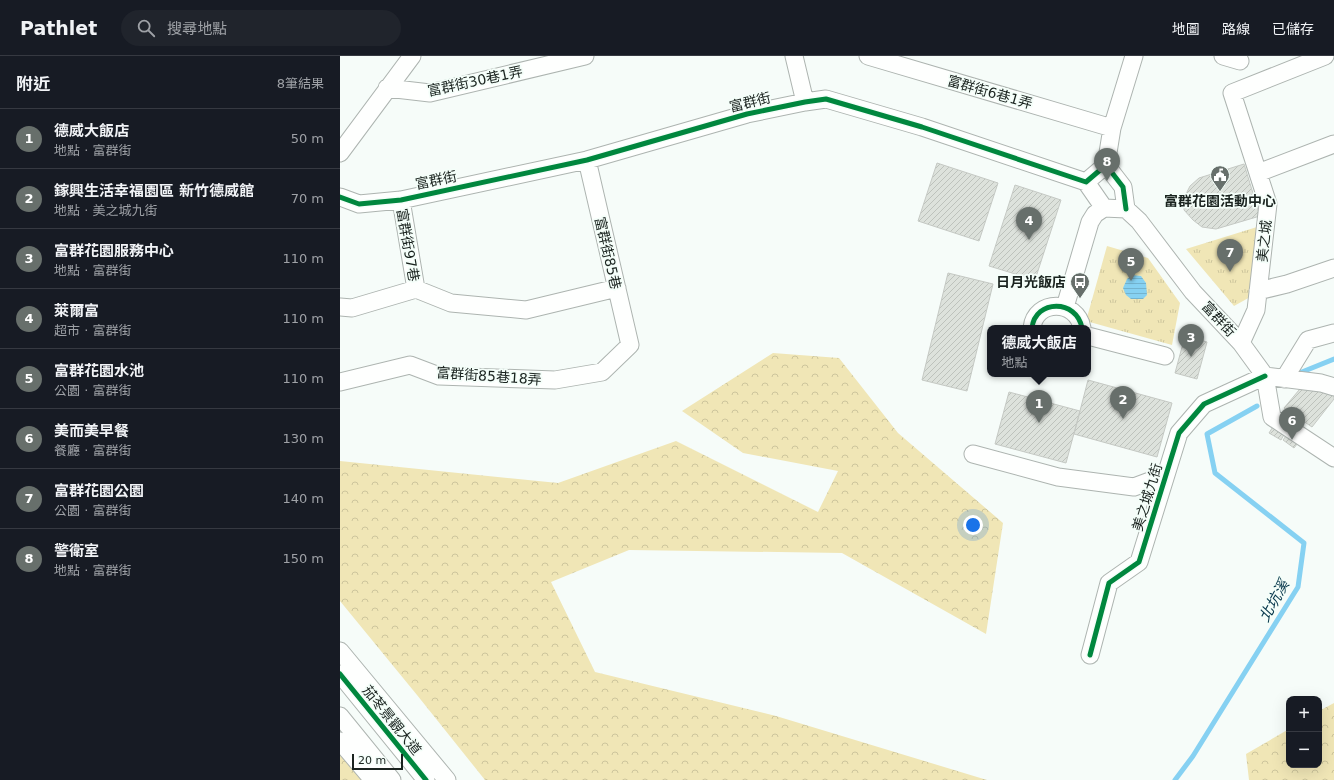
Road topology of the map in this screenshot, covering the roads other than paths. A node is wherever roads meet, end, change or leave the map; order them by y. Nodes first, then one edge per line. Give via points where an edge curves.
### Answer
1 (412, 56) edge
2 (585, 56) edge
3 (794, 56) edge
4 (868, 56) edge
5 (1134, 56) edge
6 (1223, 56) edge
7 (1324, 56) edge
8 (1240, 61) dead end
9 (388, 88) junction
10 (805, 102) junction
11 (1112, 128) junction
12 (1334, 144) edge
13 (340, 153) edge
14 (587, 160) junction
15 (1106, 165) junction
16 (1258, 173) junction
17 (1086, 182) junction
18 (340, 197) edge
19 (401, 200) junction
20 (1104, 208) junction
21 (1126, 209) junction
22 (1334, 268) edge
23 (616, 288) junction
24 (416, 289) junction
25 (1258, 291) junction
26 (340, 307) edge
27 (1065, 307) junction
28 (1033, 325) edge
29 (1081, 325) edge
30 (1334, 333) edge
31 (1091, 337) edge
32 (1241, 343) junction
33 (630, 345) joint
34 (1165, 356) dead end
35 (1265, 376) junction
36 (1284, 379) junction
37 (340, 382) edge
38 (1334, 386) edge
39 (973, 454) dead end
40 (1334, 458) edge
41 (1166, 476) junction
42 (340, 651) edge
43 (1090, 655) dead end
44 (340, 674) edge
45 (340, 716) edge
46 (340, 741) edge
47 (373, 780) edge
48 (392, 780) edge
49 (426, 780) edge
50 (447, 780) edge

1 - 9 street
2 - 9 street, 富群街30巷1弄 via 430,93
3 - 10 street
4 - 11 street, 富群街6巷1弄
5 - 11 street
6 - 8 street
7 - 16 street, 美之城 via 1232,93
9 - 13 street
10 - 14 street, 富群街 via 747,114
10 - 17 street, 富群街 via 826,99 922,127
11 - 15 street
12 - 16 street
14 - 19 street, 富群街
14 - 23 street, 富群街85巷
15 - 17 street
15 - 21 street via 1123,188
16 - 25 street, 美之城 via 1268,204
17 - 20 street
18 - 19 street, 富群街 via 359,204
19 - 24 street, 富群街97巷
20 - 21 street
20 - 27 street via 1095,214 1090,222
21 - 32 street, 富群街 via 1139,221 1193,292
22 - 25 street
23 - 24 street via 526,310 451,303
23 - 33 street, 富群街85巷
24 - 26 street via 352,308
25 - 32 street, 美之城 via 1256,310
27 - 28 street via 1048,307 1035,317
27 - 29 street via 1073,311
30 - 36 street via 1308,340
31 - 34 street
32 - 35 street, 富群街
33 - 37 street, 富群街85巷18弄 via 602,372 555,380 439,376 410,366
35 - 36 street
35 - 40 street via 1272,417
35 - 41 street, 美之城九街 via 1204,404 1179,433
36 - 38 street
39 - 41 street via 1058,477 1134,487
41 - 43 street, 美之城九街 via 1139,562 1109,583
42 - 50 street, 茄苳景觀大道
44 - 49 street, 茄苳景觀大道
45 - 48 street
46 - 47 street

